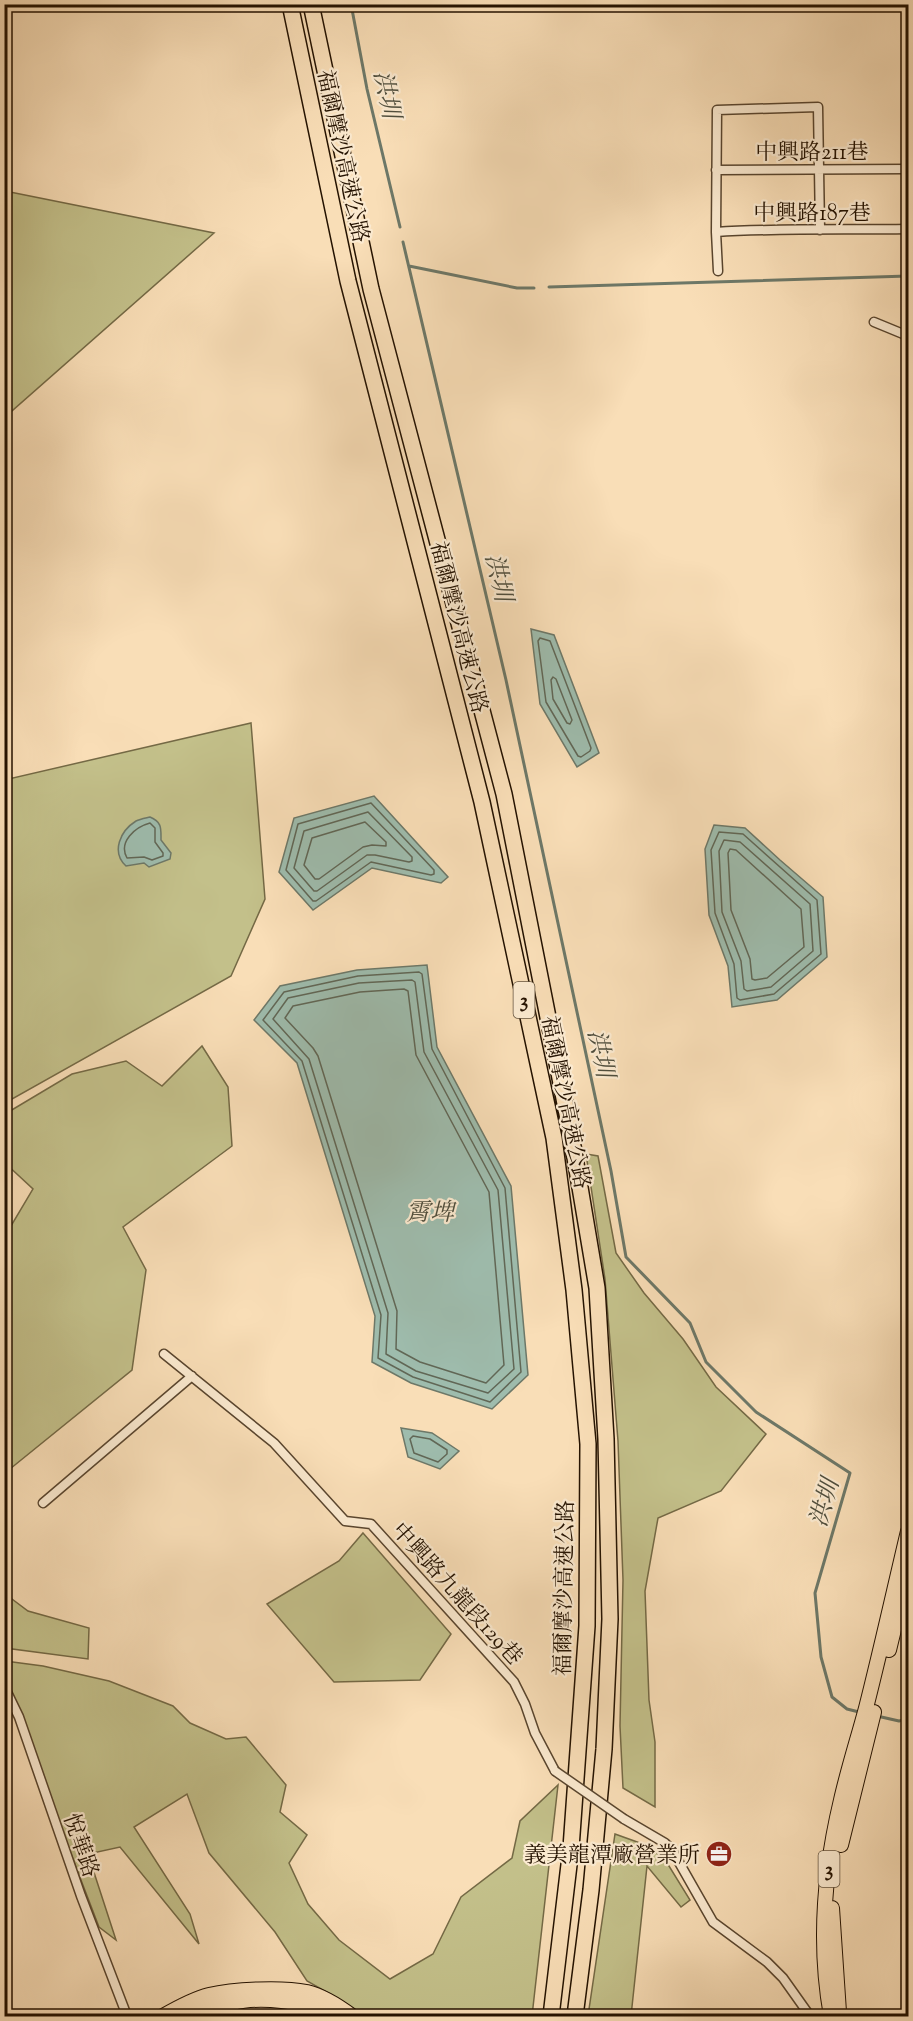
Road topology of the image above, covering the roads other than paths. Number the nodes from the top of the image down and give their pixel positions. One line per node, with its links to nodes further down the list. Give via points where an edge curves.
1 (290, 4): 25 (highway, 福爾摩沙高速公路 / 3, via 348,281 482,802 554,1138 574,1290 588,1444 587,1626 571,1848)
2 (311, 4): 26 (highway, 福爾摩沙高速公路 / 3, via 371,289 504,794 597,1287 606,1439 610,1619 601,1784)
3 (909, 169): 5 (street, 中興路211巷)
4 (716, 170): 5 (street, 中興路211巷); 5 (street, via 717,110 818,106); 8 (street)
5 (819, 170): 7 (street)
6 (909, 229): 7 (street, 中興路187巷)
7 (820, 230): 8 (street, 中興路187巷)
8 (716, 232): 9 (street)
9 (718, 271)
10 (874, 322): 11 (street)
11 (909, 336)
12 (164, 1354): 13 (street, 中興路九龍段129巷)
13 (192, 1376): 14 (street); 27 (street, 中興路九龍段129巷, bridge, via 274,1443 345,1521 370,1524 514,1682 555,1771 665,1843 713,1923 767,1962)
14 (42, 1503)
15 (909, 1531): 18 (main road, 3)
16 (909, 1572): 18 (main road, 3)
17 (4, 1686): 20 (street, 悅華路)
18 (872, 1700): 19 (main road, 3)
19 (866, 1725): 28 (main road, 3, via 841,1801 828,1870 823,1932); 29 (main road, 3, via 835,1868 832,1909)
20 (127, 2016)
21 (163, 2016): 24 (main road, via 209,1995 263,1989 308,1992)
22 (186, 2016): 23 (main road, via 227,2002 261,1998 328,2011)
23 (334, 2016)
24 (352, 2016)
25 (551, 2016)
26 (575, 2016)
27 (810, 2016)
28 (831, 2016)
29 (840, 2016)

